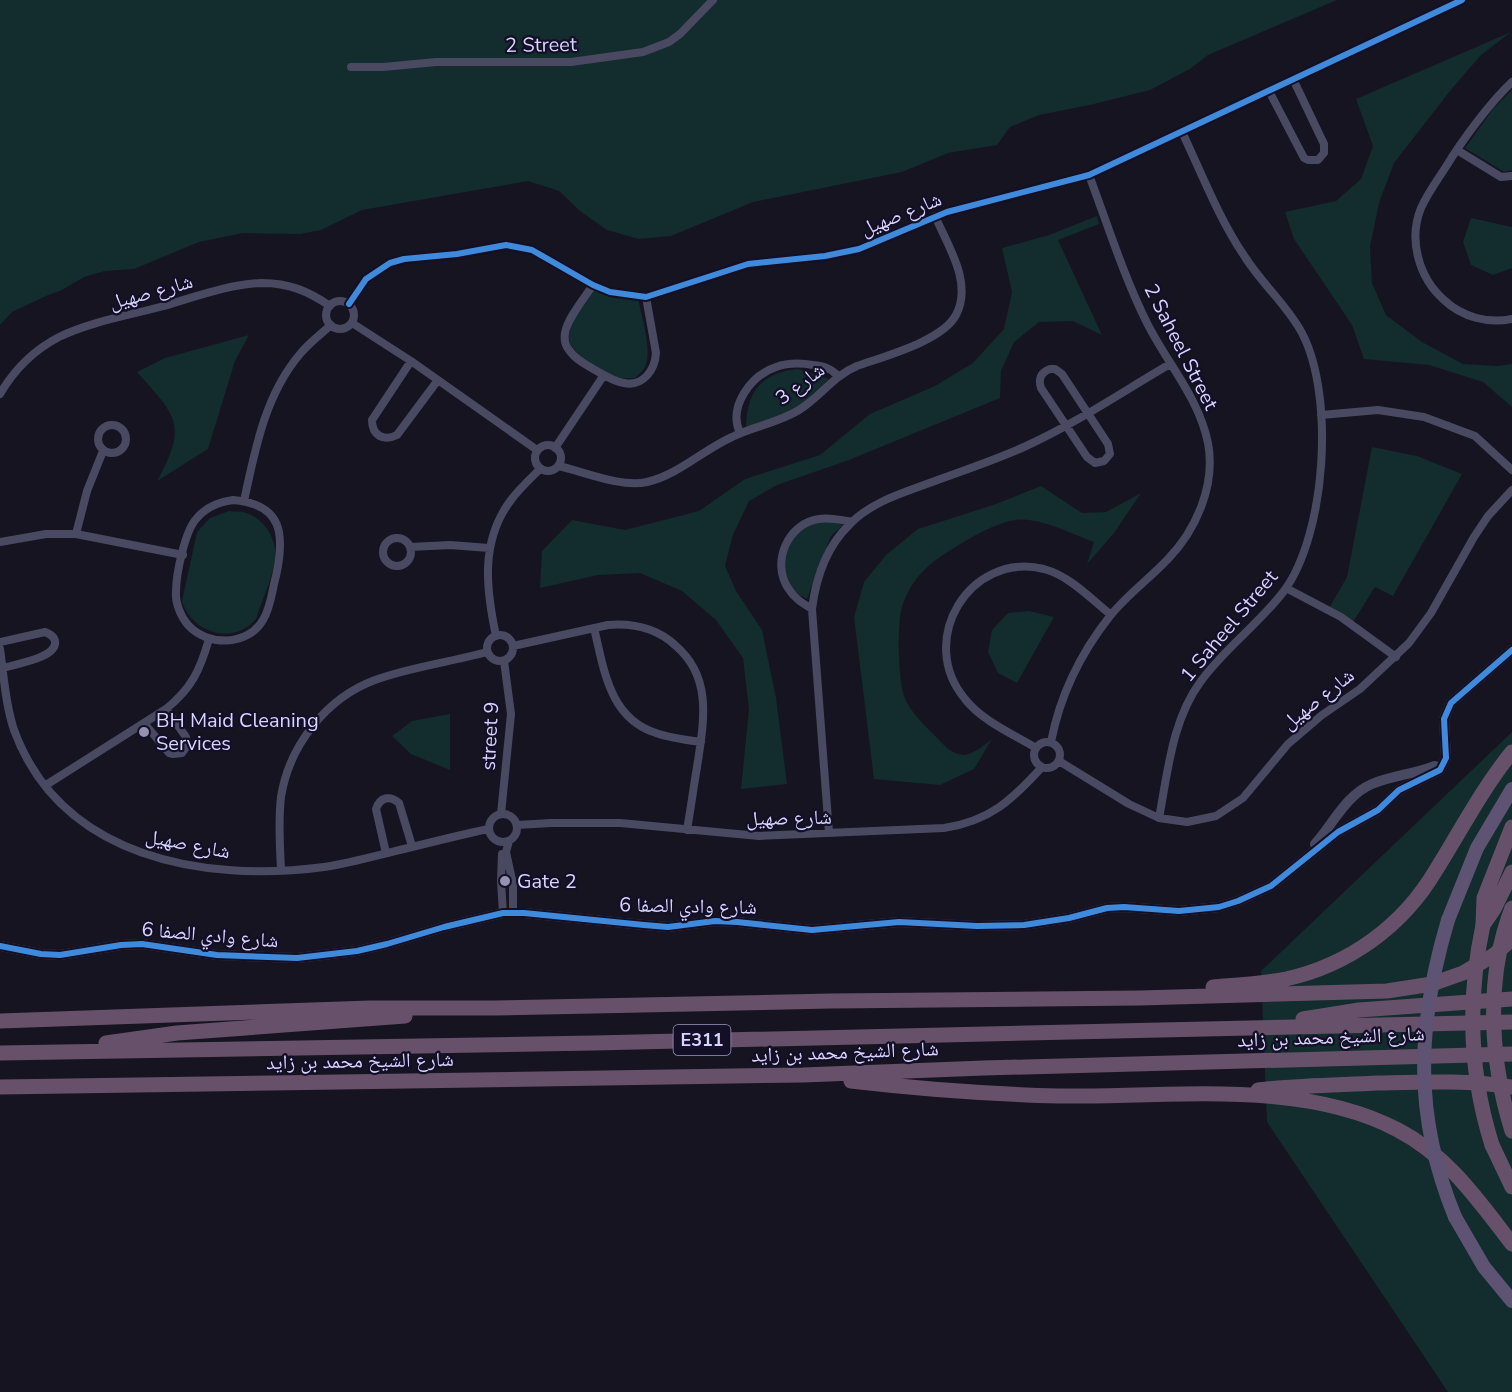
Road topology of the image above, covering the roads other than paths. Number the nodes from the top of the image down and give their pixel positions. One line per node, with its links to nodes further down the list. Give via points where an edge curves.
1 (713, 0): 3 (street, 2 Street, via 680,34 656,48 635,54 571,62 436,62)
2 (1462, 0): 4 (street, شارع صهيل)
3 (351, 67)
4 (1293, 79): 6 (street, شارع صهيل); 6 (street, via 1324,144 1324,153 1318,160 1308,160 1301,154)
5 (1512, 82): 8 (street, via 1489,105)
6 (1269, 91): 7 (street, شارع صهيل)
7 (1182, 132): 9 (street, شارع صهيل); 26 (street, 1 Saheel Street, via 1244,256 1302,333 1315,369)
8 (1457, 150): 10 (street, via 1501,177); 16 (street, via 1420,210 1416,238 1420,267 1437,294 1462,313 1493,321)
9 (1089, 175): 11 (street, شارع صهيل); 20 (street, 2 Saheel Street, via 1136,299)
10 (1512, 176)
11 (935, 216): 13 (street, شارع صهيل, via 859,249 748,264); 22 (street, 3 شارع, via 962,283 956,316 941,333)
12 (593, 285): 13 (street, شارع صهيل, via 610,292); 14 (street, شارع صهيل, via 532,250 506,245 390,263 366,279); 21 (street, via 566,327 565,342 573,355)
13 (646, 297): 21 (street, via 656,352 652,369 632,384)
14 (349, 304): 15 (street, via 337,302); 17 (street, via 354,315)
15 (330, 306): 18 (street, via 327,318); 24 (street, شارع صهيل, via 310,292 278,284 228,288 58,338 27,360)
16 (1512, 319)
17 (352, 323): 18 (street, via 340,328); 19 (street)
18 (332, 325): 36 (street, via 301,353 275,394 258,439)
19 (411, 361): 23 (street); 23 (street, via 372,420 379,436 397,435)
20 (1170, 364): 25 (street); 45 (street, 2 Saheel Street, via 1193,400 1205,431 1209,463 1204,498 1188,534)
21 (604, 375): 29 (street)
22 (838, 376): 28 (street, 3 شارع, via 800,410); 28 (street, via 828,368 809,364 777,366 764,373 738,405)
23 (438, 380): 30 (street)
24 (0, 394)
25 (1088, 412): 27 (street); 27 (street, via 1110,449 1104,461 1090,461); 27 (street, via 1059,371 1045,370 1040,383)
26 (1321, 415): 34 (street, via 1378,410 1424,417 1475,436); 43 (street, 1 Saheel Street, via 1317,508 1306,549)
27 (1066, 426): 37 (street, via 1003,456 892,497)
28 (740, 433): 32 (street, 3 شارع, via 648,482 623,483)
29 (555, 448): 30 (street, via 548,445); 32 (street, via 561,458)
30 (537, 450): 33 (street, via 534,458)
31 (103, 451): 38 (street)
32 (558, 466): 33 (street, via 548,471)
33 (540, 469): 41 (street, via 508,504)
34 (1512, 470)
35 (1512, 490): 54 (street, شارع صهيل, via 1488,516 1423,625)
36 (244, 501): 42 (street, via 222,502 203,512 190,529); 48 (street, via 270,515 280,533 281,553 269,605 262,622 246,636 226,641)
37 (852, 522): 44 (street, via 824,562); 44 (street, via 818,519 803,525 782,552 781,570 786,586 797,600)
38 (76, 534): 39 (street, via 46,534); 42 (street)
39 (0, 542)
40 (410, 548): 41 (street)
41 (489, 548): 47 (street, via 487,574)
42 (183, 555): 48 (street, via 176,592 178,607 188,625)
43 (1286, 588): 54 (street, via 1341,617); 72 (street, 1 Saheel Street, via 1192,694 1177,726)
44 (812, 609): 78 (street)
45 (1111, 615): 60 (street, 2 Saheel Street, via 1079,661 1064,693); 61 (street, via 1060,576 1026,567 993,574 971,589 955,608 945,641 948,667 958,691 979,713)
46 (594, 628): 50 (street); 59 (street, via 609,688 623,712 651,731); 59 (street, via 634,625 659,633 680,650 696,672 703,692)
47 (496, 636): 50 (street, via 509,639); 53 (street, via 487,644)
48 (209, 639): 57 (street, via 190,686)
49 (0, 642): 56 (street, via 45,632 55,642 50,653)
50 (513, 646): 55 (street)
51 (0, 649): 56 (street, شارع صهيل)
52 (1512, 650): 64 (street, via 1451,703 1444,719)
53 (487, 652): 55 (street, via 496,661); 86 (street, via 374,680 350,692 314,724 300,744 284,782)
54 (1396, 657): 72 (street, شارع صهيل, via 1288,744 1254,786 1230,808 1202,821)
55 (504, 661): 71 (street, street 9, via 511,714)
56 (3, 668): 67 (street, شارع صهيل, via 15,730)
57 (166, 709): 58 (street); 58 (street, via 188,741 182,753 169,753)
58 (144, 723): 67 (street)
59 (701, 742): 77 (street)
60 (1051, 742): 61 (street); 63 (street, via 1060,752)
61 (1036, 748): 65 (street, via 1034,757)
62 (1512, 752): 94 (highway, via 1482,791 1424,889 1397,920 1364,947 1326,966 1286,979 1179,990)
63 (1059, 761): 65 (street, via 1050,768); 72 (street, شارع صهيل)
64 (1446, 761): 66 (street, شارع وادي الصفا 6); 69 (street, شارع وادي الصفا 6, via 1436,772)
65 (1042, 767): 78 (street, شارع صهيل, via 1011,800 972,822 944,828)
66 (1392, 779): 69 (street); 70 (street, شارع وادي الصفا 6, via 1363,789)
67 (45, 785): 86 (street, شارع صهيل, via 81,822 126,848 203,867)
68 (1512, 789): 110 (main road, bridge, via 1478,848 1448,920 1434,970 1423,1072 1431,1146 1455,1217 1484,1267)
69 (1400, 790): 73 (street, شارع وادي الصفا 6)
70 (1347, 803): 73 (street); 85 (street, شارع وادي الصفا 6)
71 (501, 814): 74 (street, via 510,815); 76 (street, via 490,820)
72 (1159, 818)
73 (1361, 820): 85 (street, شارع وادي الصفا 6, via 1338,832)
74 (517, 825): 77 (street, شارع صهيل, via 620,823); 79 (street, via 516,835)
75 (1512, 827): 87 (highway)
76 (488, 829): 80 (street); 81 (street, شارع صهيل)
77 (687, 830): 78 (street, شارع صهيل, via 759,836)
78 (829, 833)
79 (509, 841): 80 (street); 84 (street)
80 (498, 842): 84 (street)
81 (412, 846): 83 (street, شارع صهيل); 83 (street, via 399,803 386,798 376,808)
82 (1512, 850): 87 (highway)
83 (386, 853): 86 (street, شارع صهيل, via 326,867)
84 (505, 862): 88 (street); 89 (street, via 513,884)
85 (1300, 863): 91 (street, شارع وادي الصفا 6, via 1271,886 1219,907 1179,911 1107,908 1058,920 1001,927 899,922 812,930 715,921 668,927)
86 (281, 870)
87 (1501, 880): 108 (highway, bridge, via 1494,909 1483,925 1474,974 1472,1040 1479,1097 1492,1145)
88 (502, 899): 89 (street); 91 (street)
89 (513, 899): 91 (street)
90 (1512, 908): 107 (highway, bridge, via 1498,963 1494,1013 1500,1088)
91 (508, 912): 93 (street, شارع وادي الصفا 6, via 387,944 297,958 217,955 142,945 60,955)
92 (1512, 939): 94 (highway, via 1463,973 1417,987)
93 (0, 946)
94 (1140, 999): 96 (highway)
95 (1512, 999): 99 (highway, via 1359,1010)
96 (495, 1008): 97 (highway, via 370,1008); 100 (highway, via 177,1033)
97 (0, 1021)
98 (1512, 1022): 99 (highway, شارع الشيخ محمد بن زايد / E311)
99 (1256, 1026): 100 (highway, شارع الشيخ محمد بن زايد / E311)
100 (40, 1052): 101 (highway, شارع الشيخ محمد بن زايد / E311)
101 (0, 1053)
102 (1512, 1054): 103 (highway, شارع الشيخ محمد بن زايد / E311)
103 (803, 1076): 104 (highway, شارع الشيخ محمد بن زايد / E311); 106 (highway, via 1021,1095)
104 (0, 1087)
105 (1512, 1088): 106 (highway, via 1439,1082 1288,1087)
106 (1213, 1094): 109 (highway, via 1311,1101 1379,1120 1420,1143 1456,1173)
107 (1512, 1131)
108 (1512, 1187)
109 (1511, 1243)
110 (1512, 1301)

